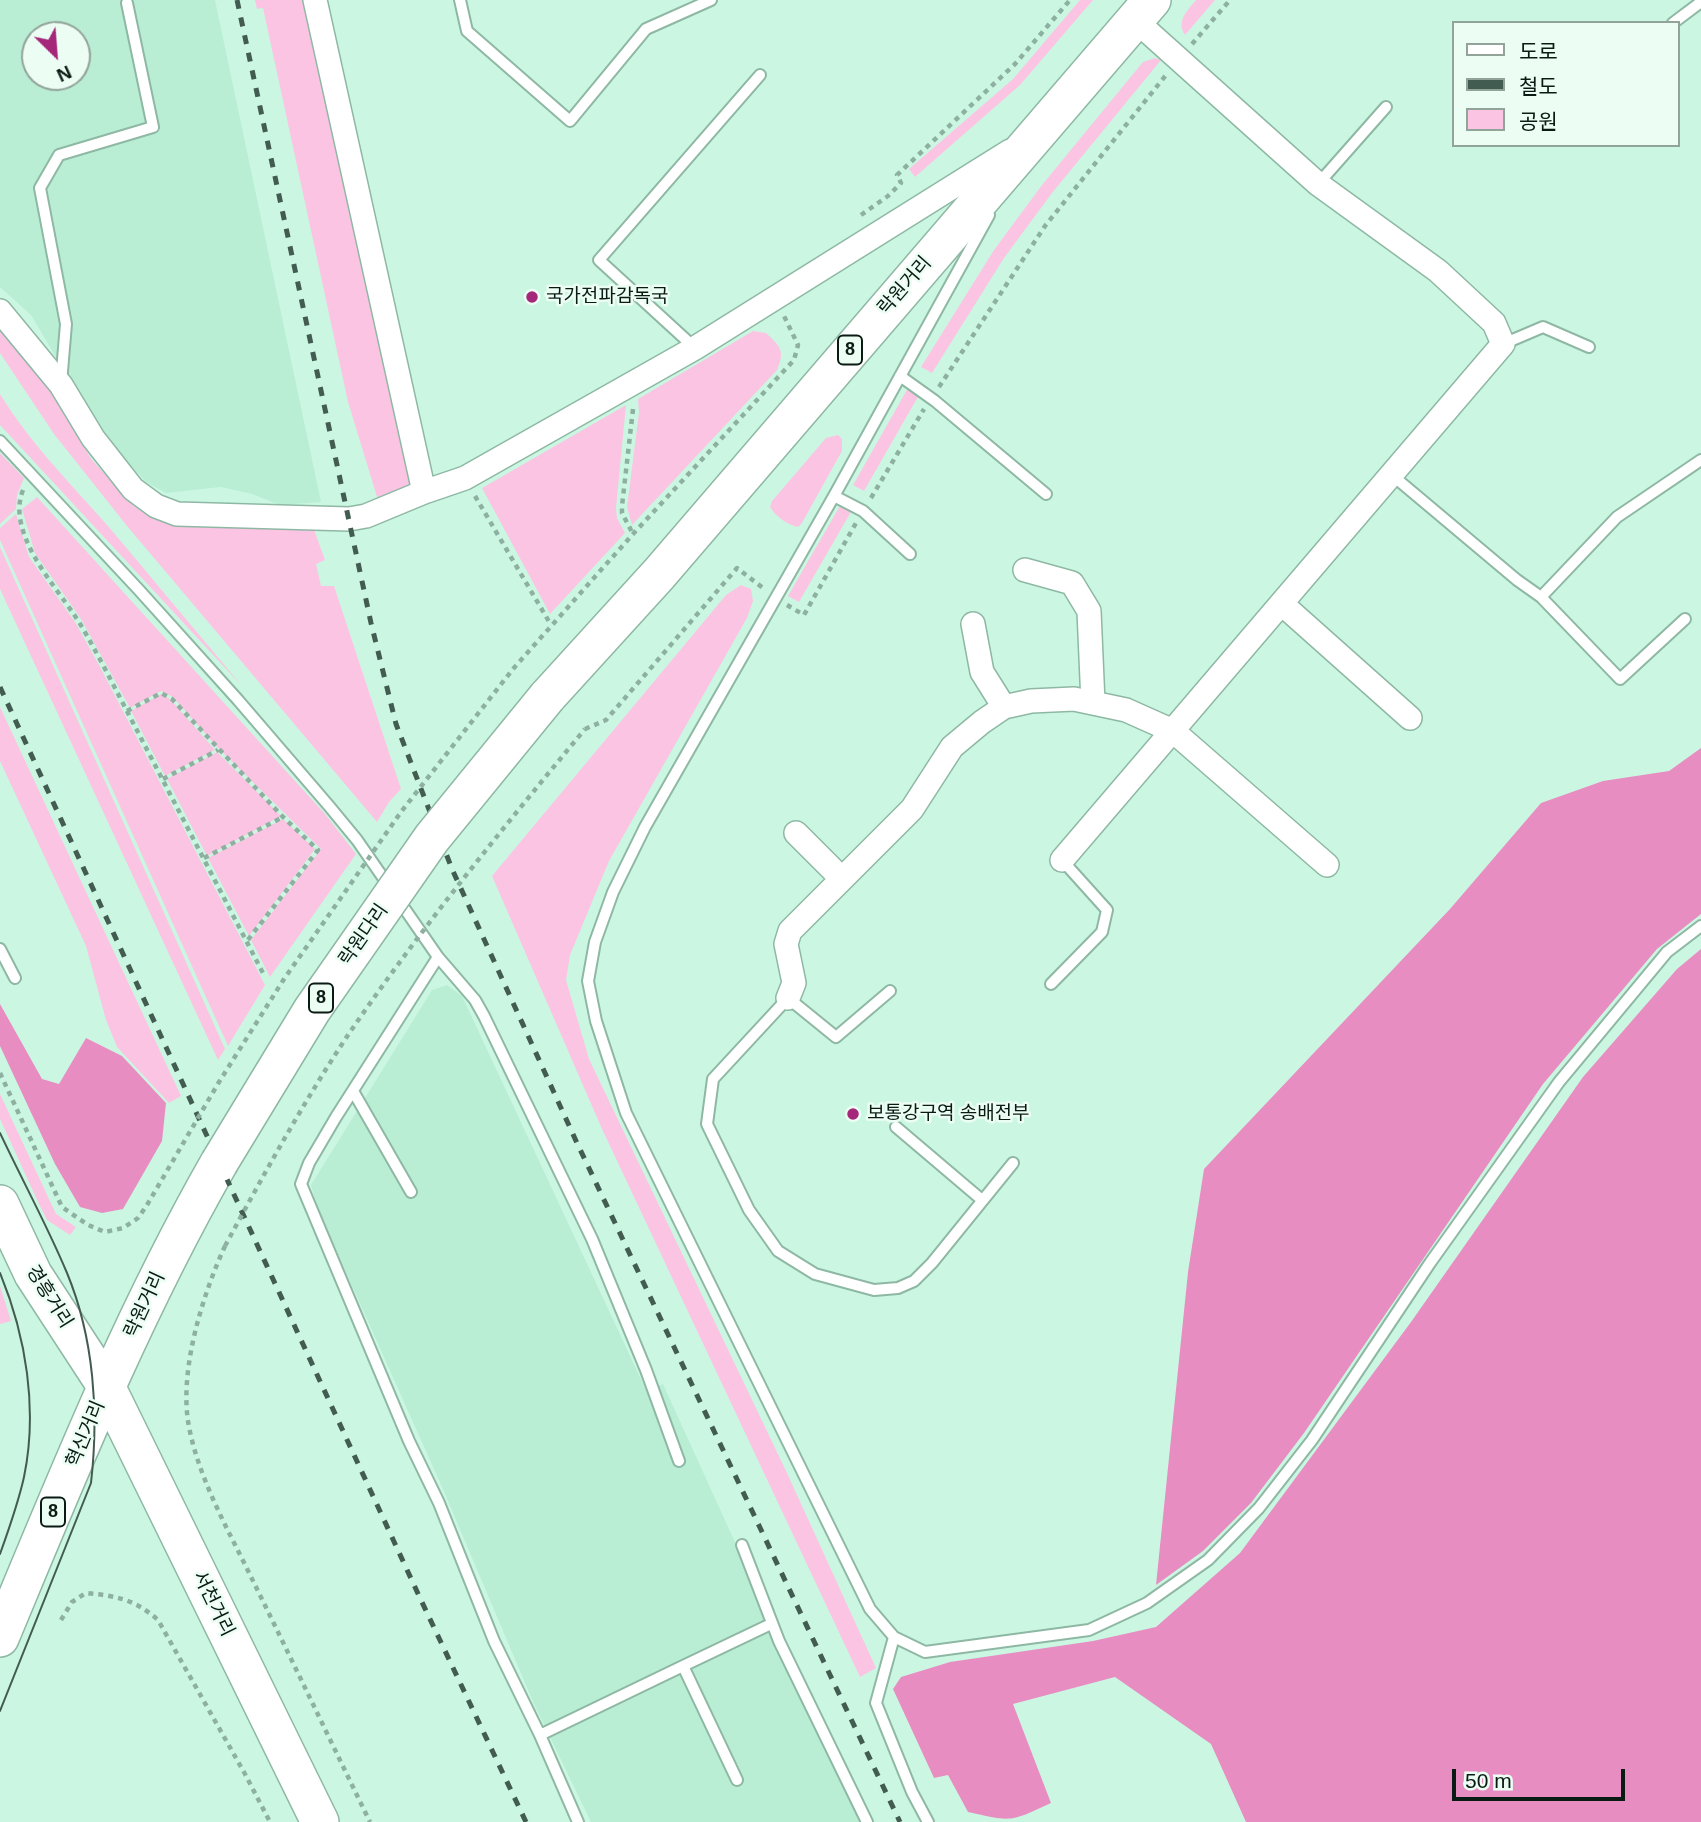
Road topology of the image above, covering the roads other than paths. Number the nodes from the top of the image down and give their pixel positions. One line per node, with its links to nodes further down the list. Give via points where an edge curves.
1 (315, 0): 23 (street)
2 (460, 0): 3 (lane, via 467,31 570,121 646,29)
3 (710, 0)
4 (1701, 2): 7 (lane)
5 (127, 3): 19 (lane, via 153,127 59,155 40,188 66,324)
6 (1143, 10): 10 (main road, 락원거리 / 8); 11 (street)
7 (1676, 21)
8 (760, 75): 17 (lane, via 599,260)
9 (1387, 107): 11 (lane)
10 (1031, 139): 12 (lane); 17 (street); 32 (main road, 락원거리 / 8, via 659,574)
11 (1318, 184): 15 (street, via 1438,271 1494,323)
12 (998, 198)
13 (991, 210): 18 (lane)
14 (2, 316): 19 (street)
15 (1503, 344): 16 (lane, via 1543,327); 22 (street)
16 (1589, 347)
17 (695, 348): 23 (street, via 465,478)
18 (900, 376): 24 (lane); 25 (lane)
19 (61, 386): 23 (street, via 93,438 133,489 177,514 334,520 366,516)
20 (0, 441): 43 (lane, via 238,700 357,840)
21 (1701, 460): 28 (lane, via 1617,517)
22 (1392, 475): 28 (lane); 29 (street)
23 (424, 492)
24 (1046, 494)
25 (834, 496): 26 (lane, via 863,511); 60 (lane, via 645,827 613,892 595,942 588,981 626,1113 870,1609)
26 (910, 554)
27 (1025, 570): 33 (street, via 1072,583 1090,611)
28 (1541, 597): 30 (lane, via 1620,679)
29 (1282, 604): 35 (street); 36 (street)
30 (1685, 619)
31 (973, 624): 34 (street, via 982,671)
32 (547, 697): 54 (main road, 락원다리 / 8, bridge, via 432,838 312,1010)
33 (1093, 703): 34 (street, via 1074,699); 36 (street, via 1126,710)
34 (1004, 707): 40 (street, via 952,747 912,809)
35 (1410, 718)
36 (1173, 731): 38 (street); 39 (street)
37 (796, 833): 40 (street)
38 (1062, 860): 45 (lane, via 1107,910 1102,932)
39 (1328, 864)
40 (842, 879): 47 (street, via 790,932 786,944 794,983)
41 (1701, 926): 60 (lane, via 1667,952 1559,1082 1312,1440 1259,1508 1208,1560 1147,1603 1089,1630 925,1652)
42 (0, 949): 44 (lane)
43 (438, 957): 48 (lane); 56 (lane, via 484,1016 592,1239)
44 (15, 978)
45 (1051, 984)
46 (890, 991): 47 (lane, via 836,1037)
47 (788, 998): 52 (lane, via 713,1079 707,1124 750,1210 778,1251 815,1274 874,1290 898,1288 914,1281 932,1263)
48 (353, 1091): 51 (lane); 63 (lane, via 301,1184 494,1641)
49 (897, 1127): 52 (lane)
50 (1013, 1163): 52 (lane)
51 (411, 1192)
52 (982, 1200)
53 (0, 1204): 55 (main road, 경흥거리, via 33,1274)
54 (184, 1224): 55 (main road, 락원거리 / 8)
55 (106, 1386): 58 (main road, 혁신거리 / 8); 65 (main road, 서천거리)
56 (679, 1461)
57 (742, 1545): 59 (lane)
58 (7, 1602): 61 (main road, 혁신거리 / 8)
59 (771, 1624): 62 (lane); 67 (lane)
60 (894, 1637): 68 (lane, via 876,1703)
61 (0, 1638)
62 (683, 1666): 63 (lane); 64 (lane)
63 (540, 1735): 66 (lane)
64 (737, 1780)
65 (320, 1822)
66 (578, 1822)
67 (867, 1822)
68 (928, 1822)

